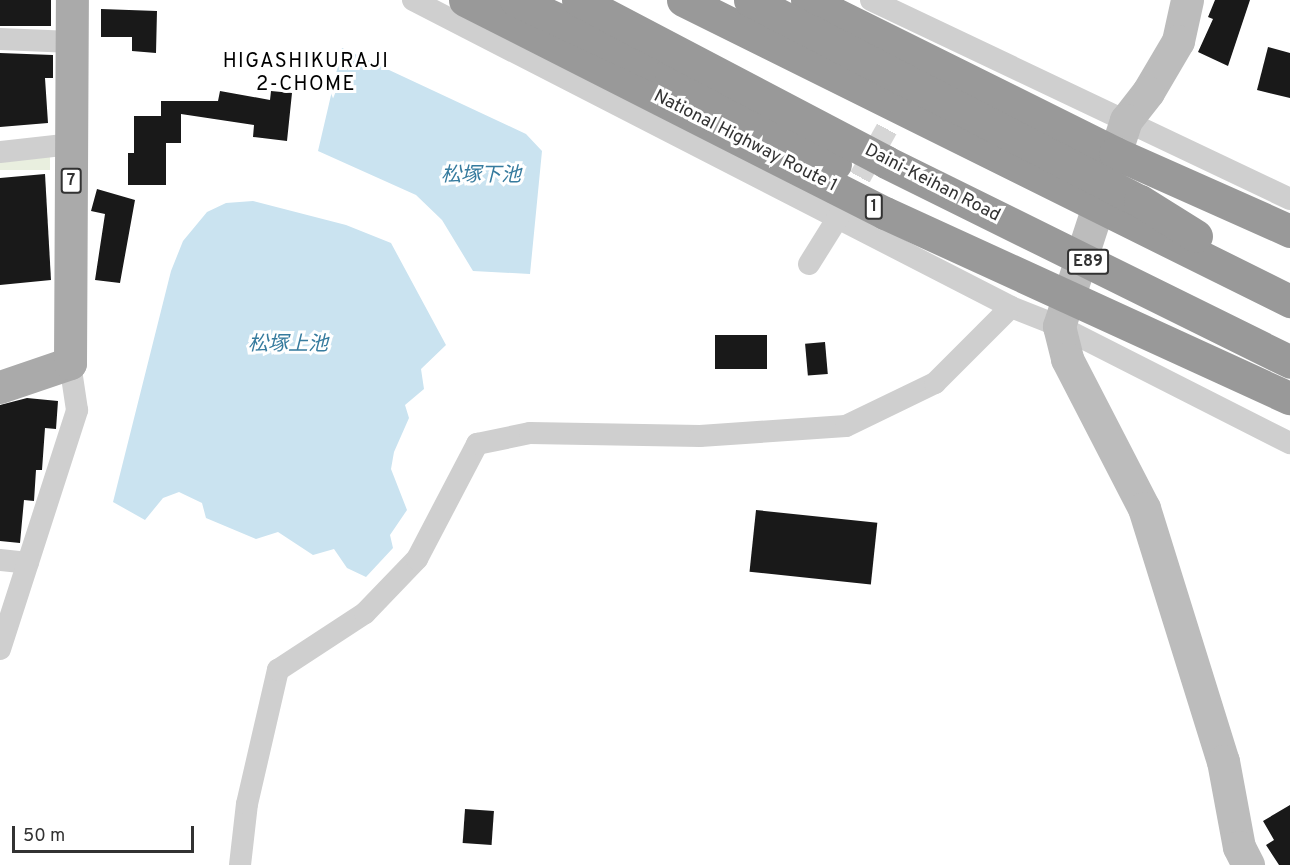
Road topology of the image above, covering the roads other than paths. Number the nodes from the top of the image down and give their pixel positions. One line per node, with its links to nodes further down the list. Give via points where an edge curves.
1 (72, 0): 12 (main road, 7)
2 (465, 0): 29 (highway, National Highway Route 1 / 1, bridge, via 885,213)
3 (516, 0): 21 (highway, bridge, via 671,72 880,189)
4 (578, 0): 21 (highway, Daini-Keihan Road / E89, bridge, via 886,162)
5 (683, 0): 23 (highway, bridge)
6 (750, 0): 22 (highway, bridge, via 1140,201)
7 (807, 0): 16 (highway)
8 (871, 0): 13 (street)
9 (1187, 0): 13 (street, via 1178,41)
10 (413, 1): 18 (street)
11 (0, 39): 12 (street)
12 (72, 42): 14 (main road, 7)
13 (1126, 120): 16 (street); 17 (street)
14 (71, 144): 15 (street); 27 (main road, 7)
15 (0, 152)
16 (1115, 153): 19 (highway); 25 (street)
17 (1290, 199)
18 (839, 216): 20 (street); 24 (street)
19 (1290, 231)
20 (809, 264)
21 (1096, 266): 26 (highway, Daini-Keihan Road / E89, bridge)
22 (1290, 296)
23 (1290, 301)
24 (1011, 307): 25 (street); 34 (street, via 935,383 846,426 700,436 530,433 477,444 417,559 365,613 278,670 247,804)
25 (1059, 326): 30 (street); 35 (street, via 1072,368 1144,508 1223,761 1239,847)
26 (1290, 362)
27 (70, 363): 28 (main road); 32 (street, via 76,410)
28 (0, 387)
29 (1290, 398)
30 (1290, 443)
31 (0, 560): 32 (street)
32 (28, 563): 33 (street)
33 (0, 650)
34 (240, 865)
35 (1248, 865)

